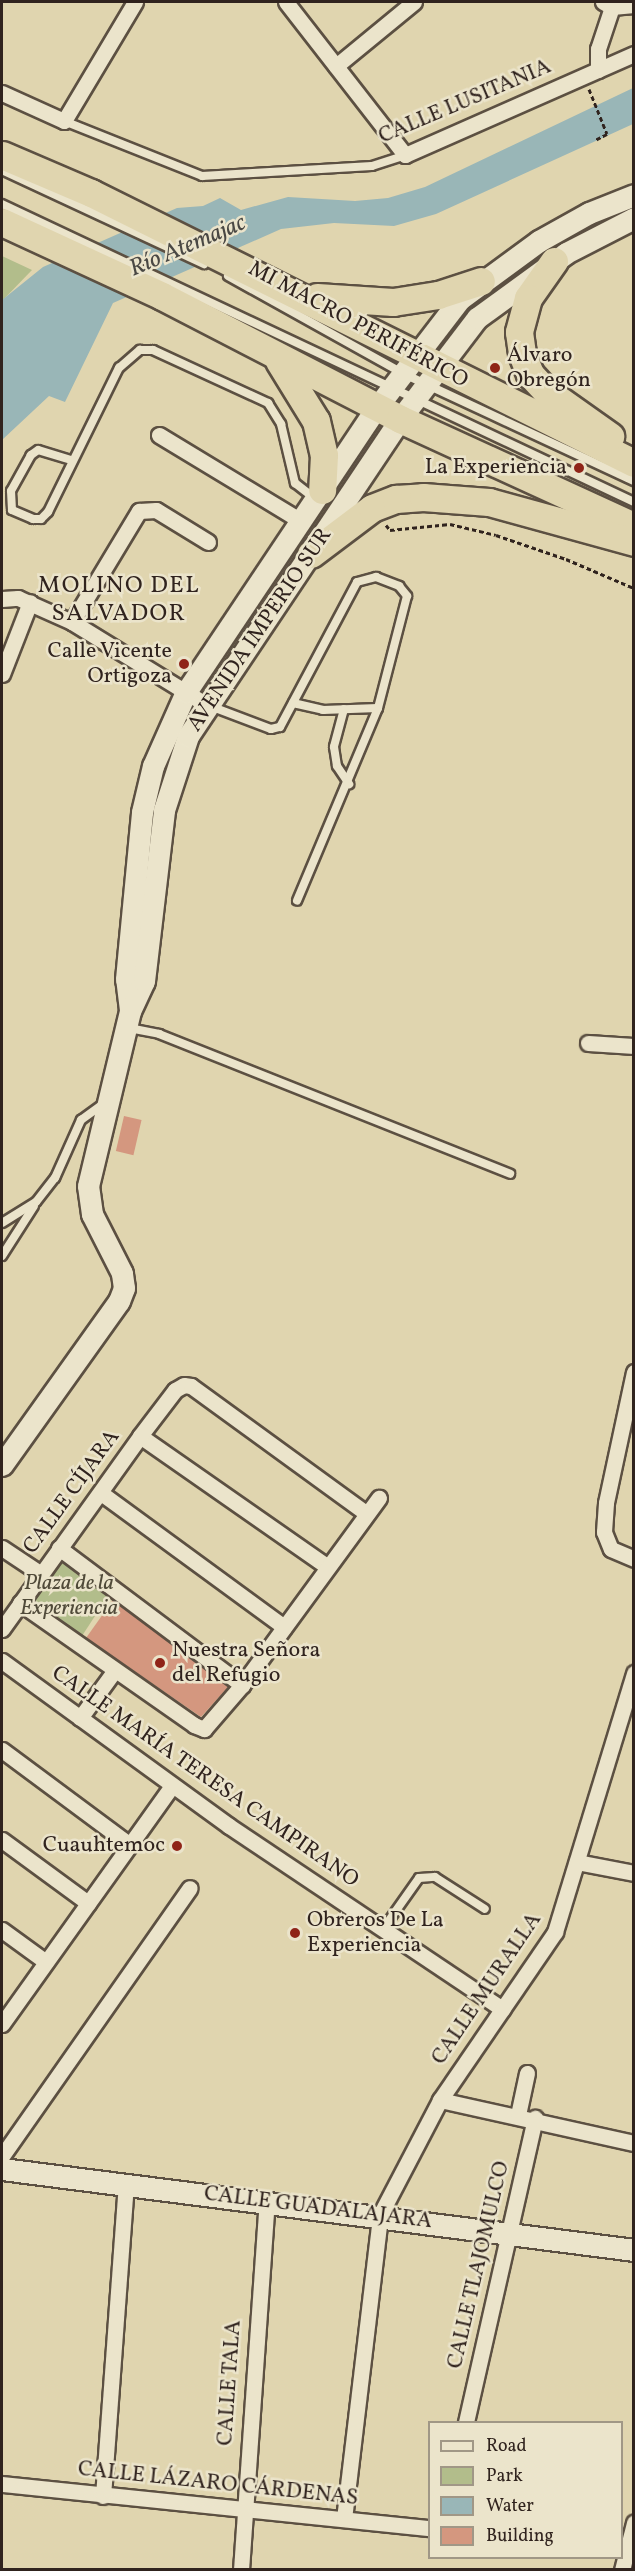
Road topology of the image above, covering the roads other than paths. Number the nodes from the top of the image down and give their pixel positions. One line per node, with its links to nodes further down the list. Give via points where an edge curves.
1 (135, 2): 10 (street)
2 (286, 2): 7 (street)
3 (414, 2): 7 (street)
4 (608, 4): 5 (street); 8 (street, via 598,49)
5 (633, 5)
6 (633, 54): 8 (street, CALLE LUSITANIA)
7 (336, 66): 12 (street)
8 (598, 70): 12 (street, CALLE LUSITANIA)
9 (2, 93): 10 (street, CALLE LUSITANIA)
10 (64, 121): 12 (lane, CALLE LUSITANIA, via 202,176 372,166)
11 (2, 155): 20 (highway, via 92,193)
12 (405, 155)
13 (2, 170): 20 (lane, MI MACRO PERIFÉRICO)
14 (633, 195): 21 (street, via 549,235)
15 (2, 204): 18 (lane, MI MACRO PERIFÉRICO)
16 (633, 218): 19 (street)
17 (2, 222): 18 (highway)
18 (65, 242): 23 (highway); 24 (lane, MI MACRO PERIFÉRICO)
19 (554, 261): 24 (street, via 477,318); 26 (highway, via 539,278 524,310 519,332 525,364 545,390)
20 (224, 269): 22 (highway); 24 (lane, MI MACRO PERIFÉRICO)
21 (481, 281): 22 (highway, via 438,295 393,302 345,301); 24 (street, via 460,299)
22 (287, 291): 24 (highway)
23 (275, 355): 24 (highway); 30 (highway, via 300,389 316,421 324,455)
24 (408, 386): 28 (highway); 29 (lane, MI MACRO PERIFÉRICO); 30 (street, AVENIDA IMPERIO SUR); 31 (lane, MI MACRO PERIFÉRICO); 33 (highway); 36 (street, AVENIDA IMPERIO SUR)
25 (159, 435): 32 (street)
26 (633, 452)
27 (71, 460): 27 (lane, via 48,512 41,519 12,510 10,491 31,455 38,450); 30 (lane, via 119,368 140,350 153,350 268,403 281,424 295,483)
28 (633, 463)
29 (633, 481)
30 (319, 495): 32 (street, AVENIDA IMPERIO SUR)
31 (633, 502)
32 (301, 521): 41 (street, AVENIDA IMPERIO SUR)
33 (633, 526)
34 (208, 542): 39 (street, via 156,510 139,511)
35 (633, 542): 36 (highway, via 472,500 410,497 372,508)
36 (310, 554): 43 (street, AVENIDA IMPERIO SUR)
37 (2, 599): 38 (street)
38 (30, 602): 39 (street); 40 (street)
39 (72, 622): 41 (street)
40 (2, 674)
41 (186, 692): 43 (street); 48 (street, AVENIDA IMPERIO SUR, via 153,766 142,812 126,979)
42 (292, 703): 43 (lane, via 281,725 273,729); 44 (lane, via 352,588 362,579 376,577 399,586 407,596); 45 (lane, via 323,710)
43 (207, 705): 48 (street, AVENIDA IMPERIO SUR, via 188,736 164,810 144,981)
44 (378, 708): 45 (lane); 46 (lane)
45 (344, 709): 46 (lane, via 334,747 338,766)
46 (349, 784): 47 (lane)
47 (297, 901)
48 (129, 1019): 51 (street); 52 (lane)
49 (588, 1043): 50 (street)
50 (633, 1046)
51 (106, 1103): 53 (lane, via 81,1119 54,1178); 58 (street, via 91,1166 89,1200 122,1273 124,1288 119,1301)
52 (510, 1174)
53 (36, 1202): 54 (lane); 55 (lane)
54 (2, 1223)
55 (2, 1256)
56 (633, 1372): 64 (street, via 606,1503 604,1532 611,1550)
57 (140, 1436): 59 (street, CALLE CÍJARA); 61 (street, CALLE CÍJARA, via 175,1390 191,1386); 65 (street)
58 (2, 1465)
59 (101, 1493): 63 (street, CALLE CÍJARA); 68 (street)
60 (379, 1498): 61 (street)
61 (366, 1513): 65 (street)
62 (2, 1548): 66 (street)
63 (59, 1548): 66 (street, CALLE CÍJARA); 73 (street)
64 (633, 1559)
65 (328, 1567): 68 (street)
66 (41, 1574): 67 (street, CALLE CÍJARA)
67 (20, 1603): 69 (street, CALLE CÍJARA); 71 (street)
68 (284, 1627): 73 (street)
69 (2, 1629)
70 (2, 1661): 75 (street, CALLE MARÍA TERESA CAMPIRANO)
71 (115, 1670): 73 (street, via 204,1728); 75 (street)
72 (633, 1673): 74 (street, CALLE MURALLA)
73 (242, 1685)
74 (631, 1690): 80 (street, CALLE MURALLA)
75 (81, 1718): 77 (street, CALLE MARÍA TERESA CAMPIRANO)
76 (2, 1750): 79 (street)
77 (172, 1786): 79 (street); 85 (street, CALLE MARÍA TERESA CAMPIRANO)
78 (2, 1840): 83 (street)
79 (130, 1845): 83 (street)
80 (577, 1862): 81 (street); 88 (street, CALLE MURALLA, via 555,1932)
81 (633, 1873)
82 (190, 1888): 95 (street)
83 (88, 1903): 87 (street)
84 (485, 1909): 85 (lane, via 435,1877 419,1878)
85 (383, 1929): 88 (street, CALLE MARÍA TERESA CAMPIRANO)
86 (2, 1930): 87 (street)
87 (46, 1962): 89 (street)
88 (502, 2008): 91 (street, CALLE MURALLA)
89 (2, 2023)
90 (527, 2073): 92 (street)
91 (440, 2100): 92 (street); 99 (street, CALLE MURALLA)
92 (518, 2115): 93 (street)
93 (535, 2118): 94 (street); 100 (street, CALLE TLAJOMULCO)
94 (633, 2143)
95 (2, 2156)
96 (2, 2169): 97 (street, CALLE GUADALAJARA)
97 (126, 2186): 98 (street, CALLE GUADALAJARA); 104 (street)
98 (267, 2200): 99 (street, CALLE GUADALAJARA); 105 (street, CALLE TALA)
99 (380, 2215): 100 (street, CALLE GUADALAJARA); 106 (street)
100 (510, 2232): 101 (street, CALLE GUADALAJARA); 102 (street, CALLE TLAJOMULCO)
101 (633, 2250)
102 (466, 2421)
103 (2, 2484): 104 (street, CALLE LÁZARO CÁRDENAS)
104 (103, 2496): 105 (street, CALLE LÁZARO CÁRDENAS)
105 (244, 2507): 106 (street, CALLE LÁZARO CÁRDENAS); 110 (street, CALLE TALA)
106 (344, 2519): 108 (street, CALLE LÁZARO CÁRDENAS)
107 (633, 2523): 109 (street)
108 (428, 2528)
109 (624, 2561)
110 (241, 2570)

